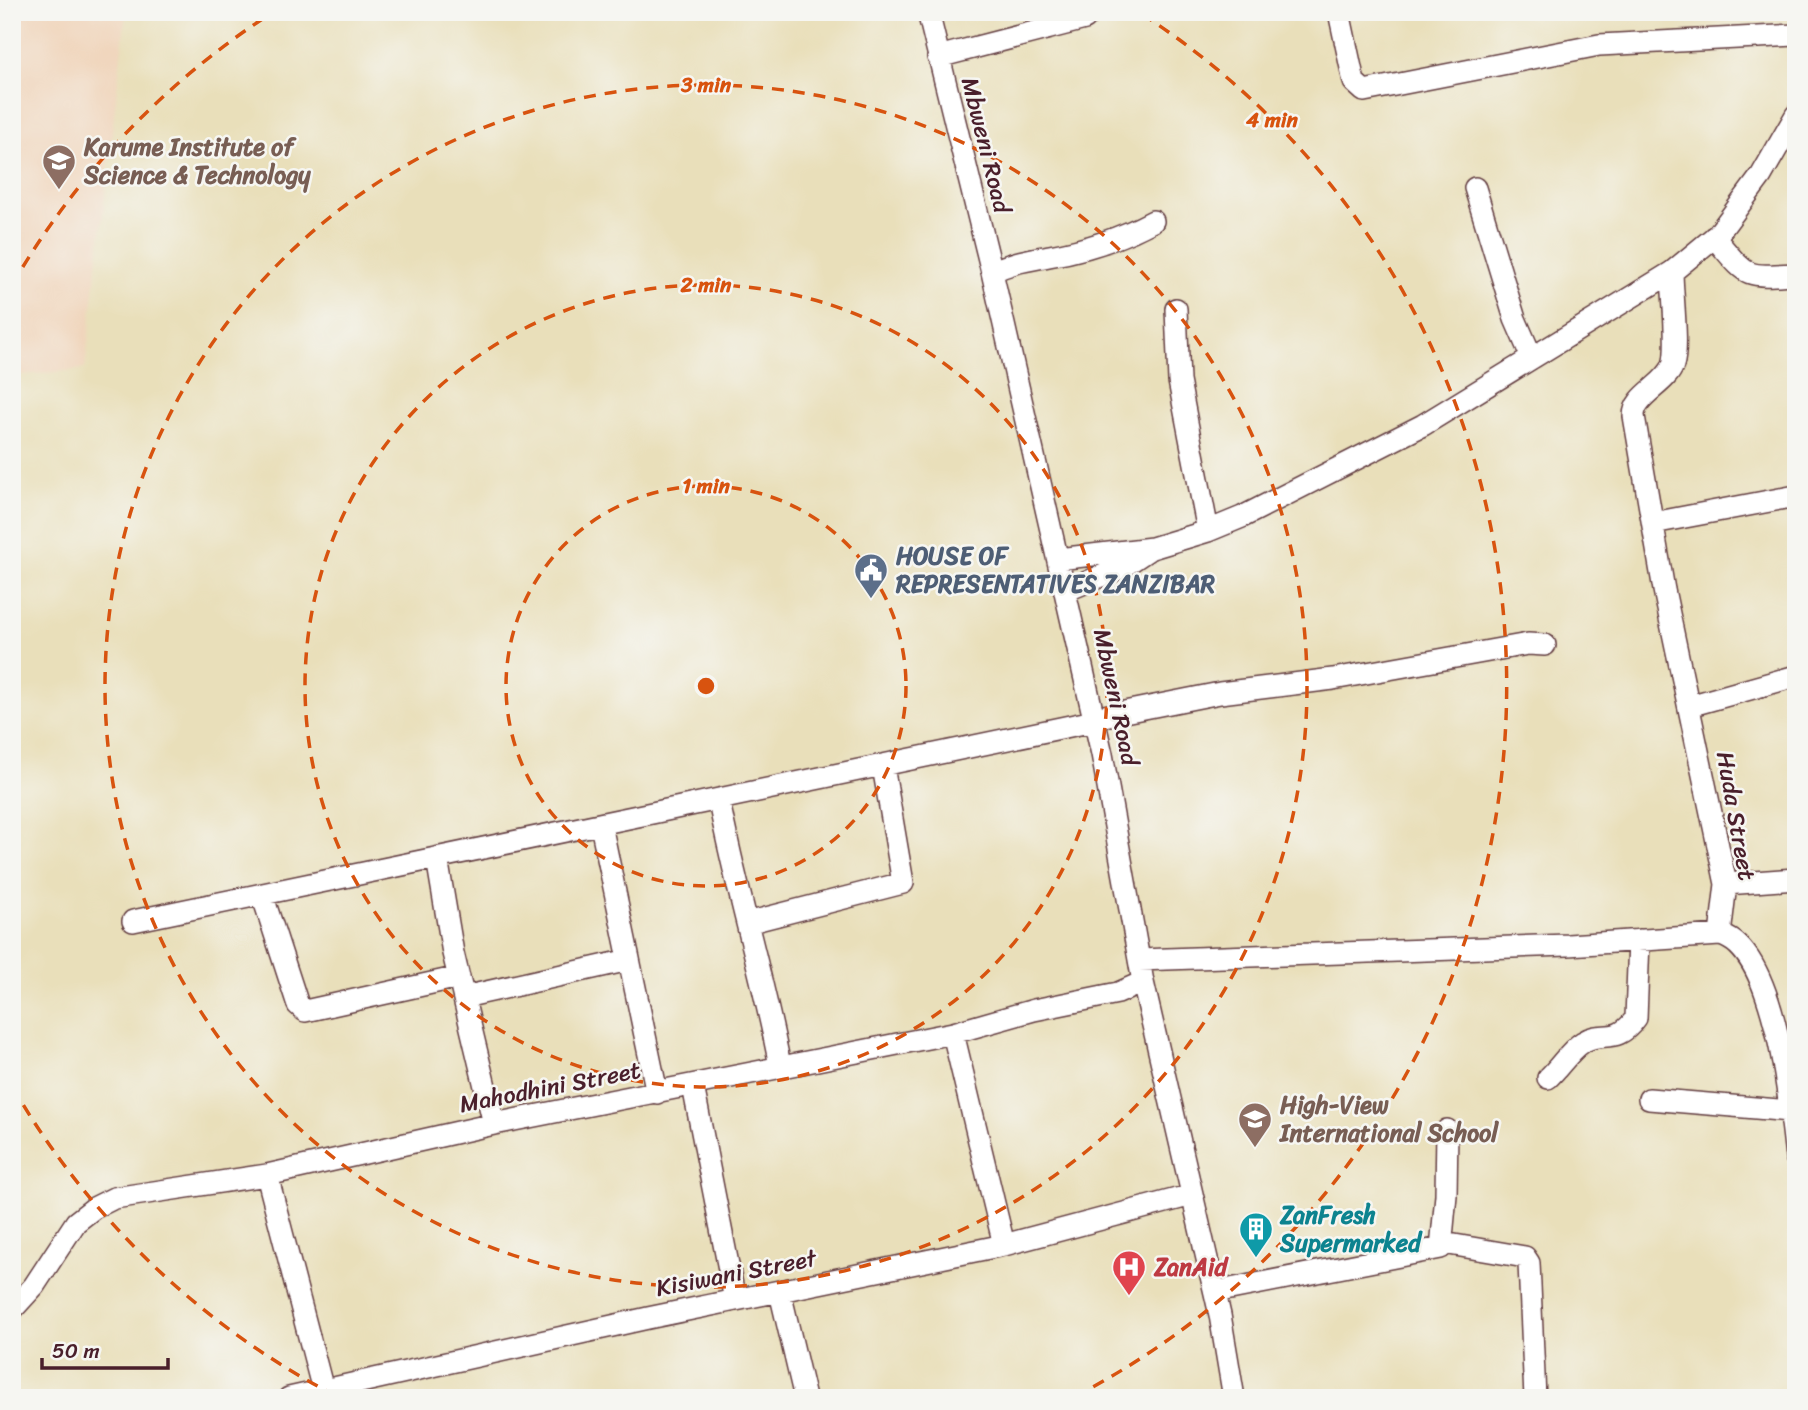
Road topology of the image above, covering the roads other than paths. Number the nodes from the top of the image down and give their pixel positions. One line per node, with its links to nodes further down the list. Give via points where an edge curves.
1 (928, 12): 5 (street, Mbweni Road)
2 (1339, 12): 4 (street, via 1354,82 1364,91 1600,45)
3 (1085, 19): 5 (street)
4 (1796, 35)
5 (938, 57): 10 (street, Mbweni Road)
6 (1796, 115): 9 (street, via 1761,176)
7 (1475, 188): 14 (street, via 1515,319)
8 (1153, 221): 10 (street, via 1131,233 1050,256 1013,261)
9 (1714, 237): 11 (street); 12 (street, via 1738,266 1754,276)
10 (992, 272): 19 (street, Mbweni Road)
11 (1672, 272): 14 (street); 16 (street, Huda Street, via 1673,367 1634,409)
12 (1796, 274)
13 (1176, 309): 17 (street, via 1179,381)
14 (1532, 358): 17 (street, via 1423,425)
15 (1796, 496): 16 (street)
16 (1653, 523): 23 (street, Huda Street)
17 (1208, 531): 18 (street)
18 (1152, 548): 19 (street); 20 (street, via 1121,568)
19 (1058, 559): 20 (street, Mbweni Road)
20 (1065, 591): 24 (street, Mbweni Road)
21 (1545, 645): 24 (street, via 1220,693 1120,710)
22 (1796, 676): 23 (street)
23 (1689, 706): 30 (street, Huda Street)
24 (1094, 720): 25 (street); 37 (street, Mbweni Road)
25 (883, 766): 26 (street); 33 (street, via 903,883)
26 (719, 802): 27 (street); 33 (street)
27 (601, 825): 28 (street); 36 (street)
28 (438, 858): 31 (street); 39 (street)
29 (1796, 879): 30 (street)
30 (1726, 884): 34 (street, Huda Street)
31 (262, 894): 32 (street); 39 (street, via 298,1005 305,1011)
32 (133, 921)
33 (747, 923): 41 (street)
34 (1720, 935): 35 (street); 46 (street, via 1731,937 1746,951 1757,973 1783,1051)
35 (1639, 940): 37 (street); 42 (street, via 1636,1018 1613,1038 1581,1043)
36 (629, 960): 39 (street); 44 (street)
37 (1139, 960): 38 (street, Mbweni Road)
38 (1143, 982): 40 (street, Mahodhini Street, via 1118,993); 51 (street, Mbweni Road)
39 (461, 987): 47 (street)
40 (953, 1033): 41 (street, Mahodhini Street); 53 (street)
41 (780, 1066): 43 (street, Mahodhini Street)
42 (1548, 1078)
43 (694, 1086): 44 (street, Mahodhini Street); 56 (street)
44 (657, 1093): 47 (street, Mahodhini Street)
45 (1649, 1099): 46 (street)
46 (1790, 1111): 49 (street)
47 (494, 1124): 50 (street, Mahodhini Street)
48 (1447, 1130): 52 (street)
49 (1796, 1157)
50 (267, 1175): 57 (street, Mahodhini Street, via 114,1198 93,1208 76,1222 34,1286); 58 (street)
51 (1192, 1195): 53 (street, Kisiwani Street); 55 (street, Mbweni Road)
52 (1443, 1243): 55 (street, via 1436,1250); 62 (street, via 1525,1257 1529,1263)
53 (1004, 1245): 54 (street, Kisiwani Street)
54 (780, 1292): 56 (street, Kisiwani Street); 60 (street)
55 (1215, 1292): 61 (street, Mbweni Road)
56 (735, 1300): 58 (street, Kisiwani Street)
57 (12, 1310)
58 (324, 1394): 59 (street, Kisiwani Street)
59 (289, 1398)
60 (805, 1398)
61 (1234, 1398)
62 (1535, 1398)

